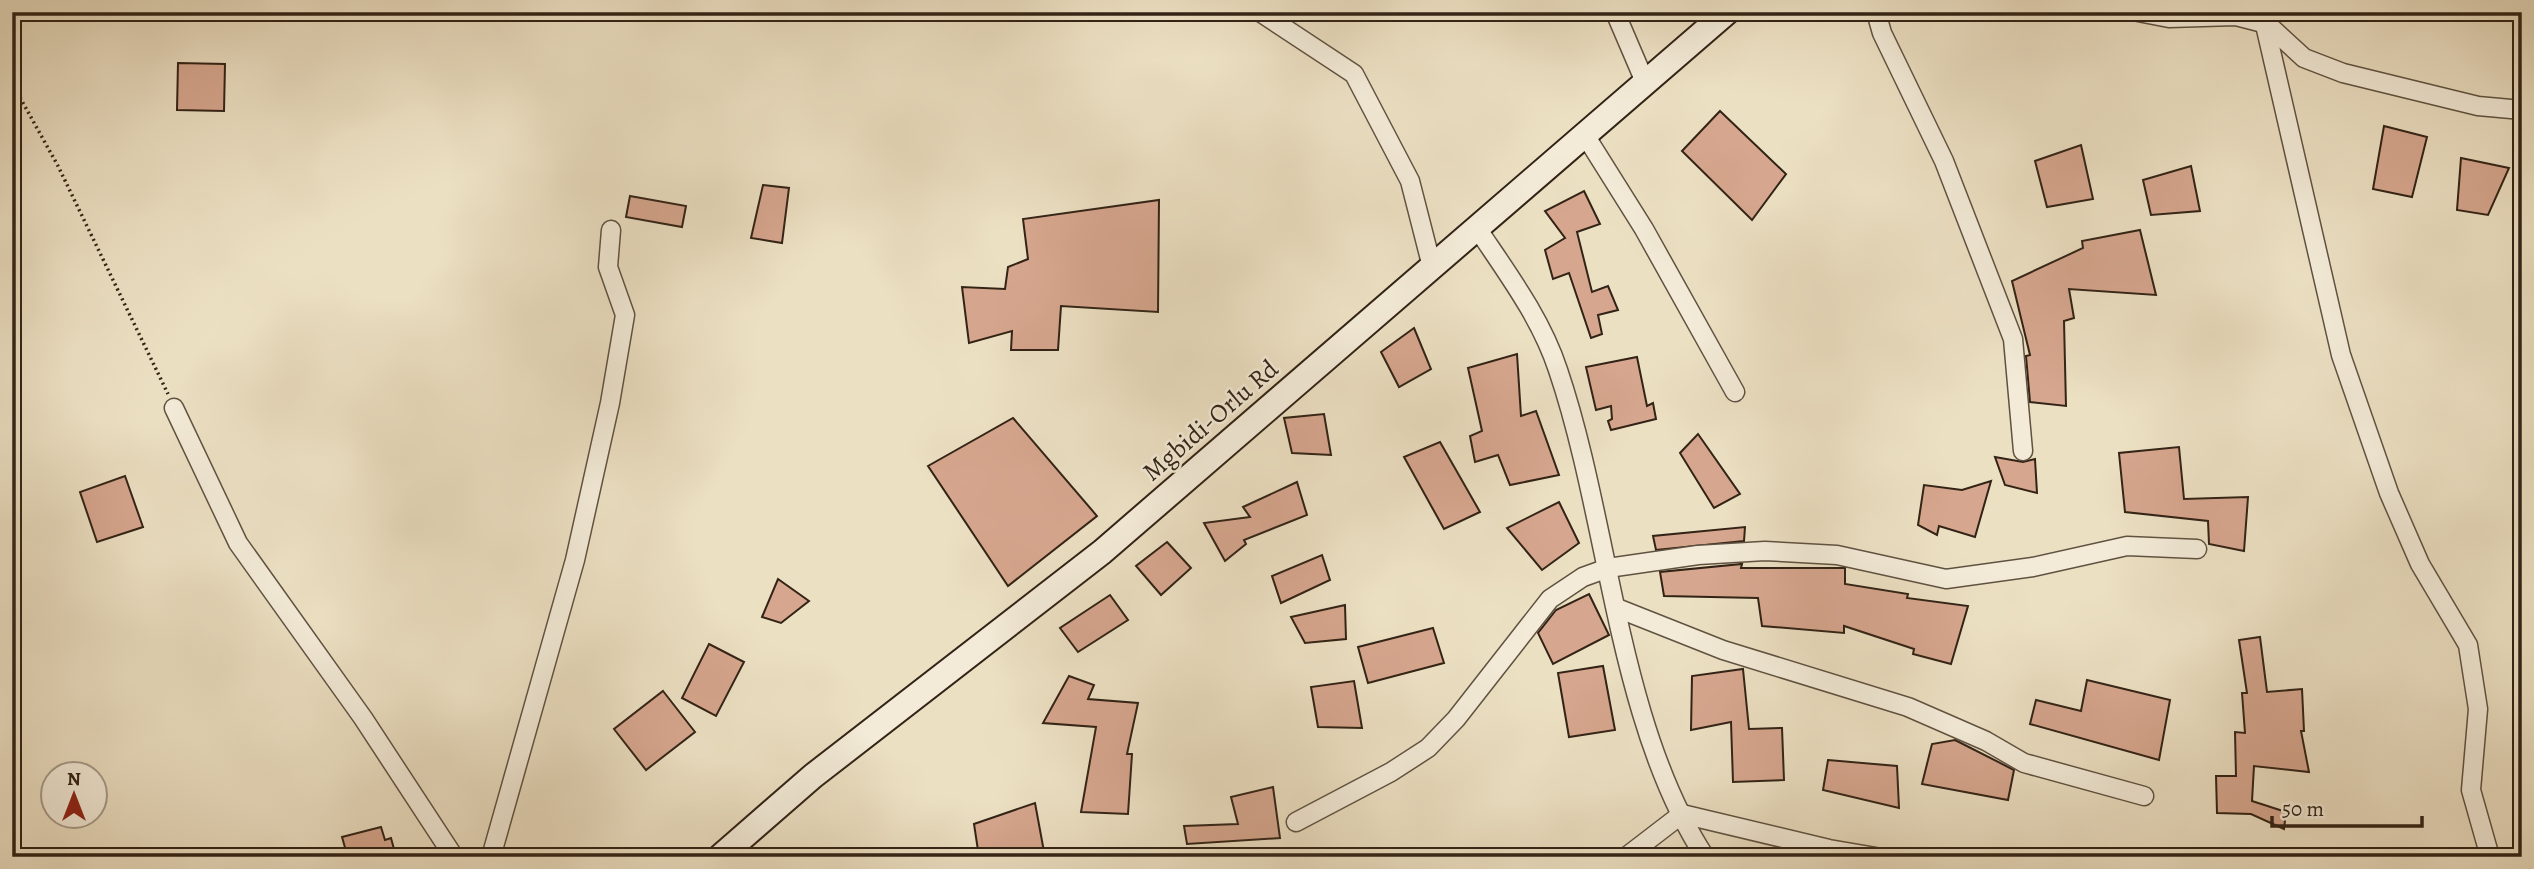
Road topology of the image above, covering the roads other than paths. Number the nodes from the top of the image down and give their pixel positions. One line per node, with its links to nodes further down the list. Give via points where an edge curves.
1 (1260, 12): 14 (street, via 1354,74 1410,181)
2 (1615, 12): 9 (street)
3 (1727, 12): 8 (main road, Mgbidi-Orlu Rd)
4 (1742, 12): 8 (street)
5 (1876, 12): 17 (street, via 1944,161 2013,339)
6 (2137, 12): 7 (street, via 2169,18)
7 (2264, 18): 10 (street, via 2304,58 2343,73 2477,106); 31 (street, via 2341,355 2389,493 2420,564 2468,645 2477,709 2471,790)
8 (1697, 38): 9 (main road, Mgbidi-Orlu Rd)
9 (1645, 82): 11 (main road, Mgbidi-Orlu Rd)
10 (2522, 110)
11 (1584, 135): 12 (main road, Mgbidi-Orlu Rd); 15 (street, via 1644,229)
12 (1477, 228): 14 (main road, Mgbidi-Orlu Rd); 19 (street, via 1542,330 1558,370)
13 (611, 230): 26 (street, via 608,267 625,315 610,403 575,560)
14 (1432, 267): 27 (main road, Mgbidi-Orlu Rd, via 1102,552 813,776)
15 (1735, 392)
16 (174, 408): 25 (street, via 238,544 363,718)
17 (2023, 452)
18 (2197, 550): 19 (street, via 2127,546 2033,567 1947,579 1837,555 1765,551)
19 (1608, 568): 20 (street); 23 (street, via 1583,577 1550,599 1428,748)
20 (1617, 608): 21 (street, via 1723,650 1908,707 2024,763); 22 (street, via 1640,704)
21 (2144, 796)
22 (1682, 814): 24 (street); 28 (street); 29 (street)
23 (1296, 822)
24 (1831, 853): 30 (street)
25 (454, 857)
26 (491, 857)
27 (720, 857)
28 (1626, 857)
29 (1705, 857)
30 (1876, 857)
31 (2490, 857)

